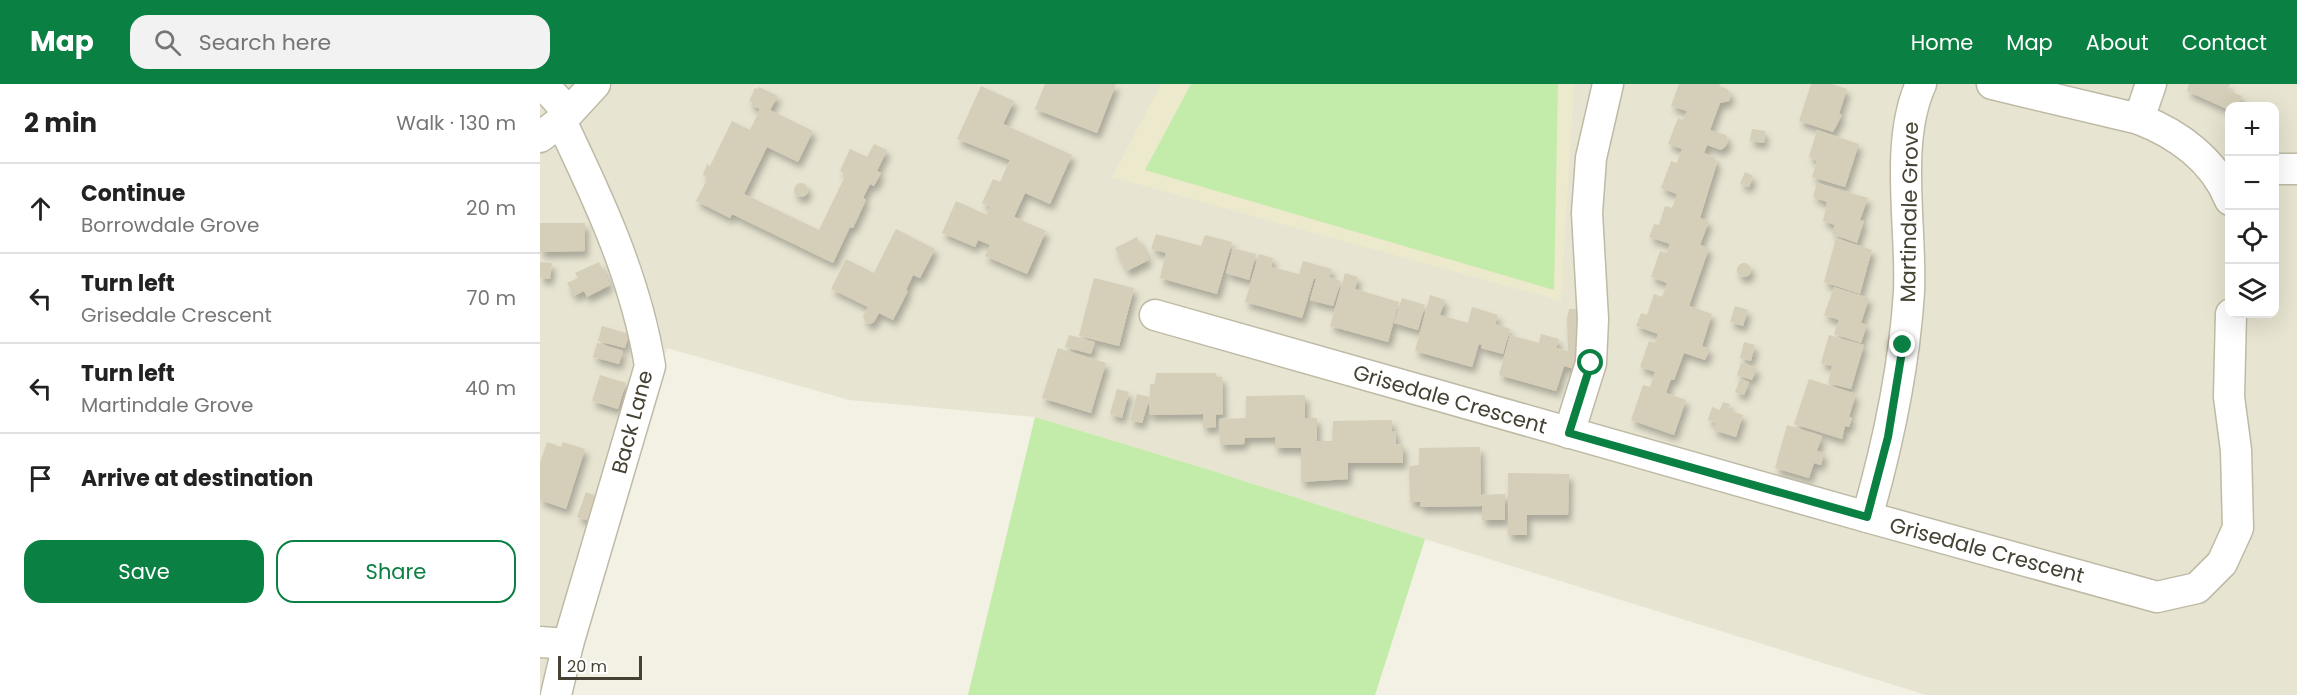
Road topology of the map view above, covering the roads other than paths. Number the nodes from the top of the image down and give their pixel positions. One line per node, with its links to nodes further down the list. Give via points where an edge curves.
1 (543, 84): 8 (street, Back Lane)
2 (596, 84): 8 (street)
3 (1608, 84): 14 (street, via 1591,158 1587,213 1593,319 1591,363)
4 (1921, 84): 15 (street, Martindale Grove, via 1910,116 1907,145 1909,255 1905,332 1886,448)
5 (1992, 84): 7 (street)
6 (2151, 84): 7 (street)
7 (2139, 119): 11 (street, via 2195,152)
8 (556, 124): 16 (street, Back Lane, via 595,192 622,258 645,333 650,366)
9 (2279, 169): 10 (street)
10 (2297, 169)
11 (2225, 186)
12 (1155, 315): 14 (street, Grisedale Crescent)
13 (2231, 318): 15 (street, Grisedale Crescent, via 2229,396 2236,450 2238,528 2222,563 2197,588 2157,597)
14 (1569, 433): 15 (street, Grisedale Crescent)
15 (1867, 517)
16 (554, 643): 17 (street, Back Lane)
17 (556, 695)

